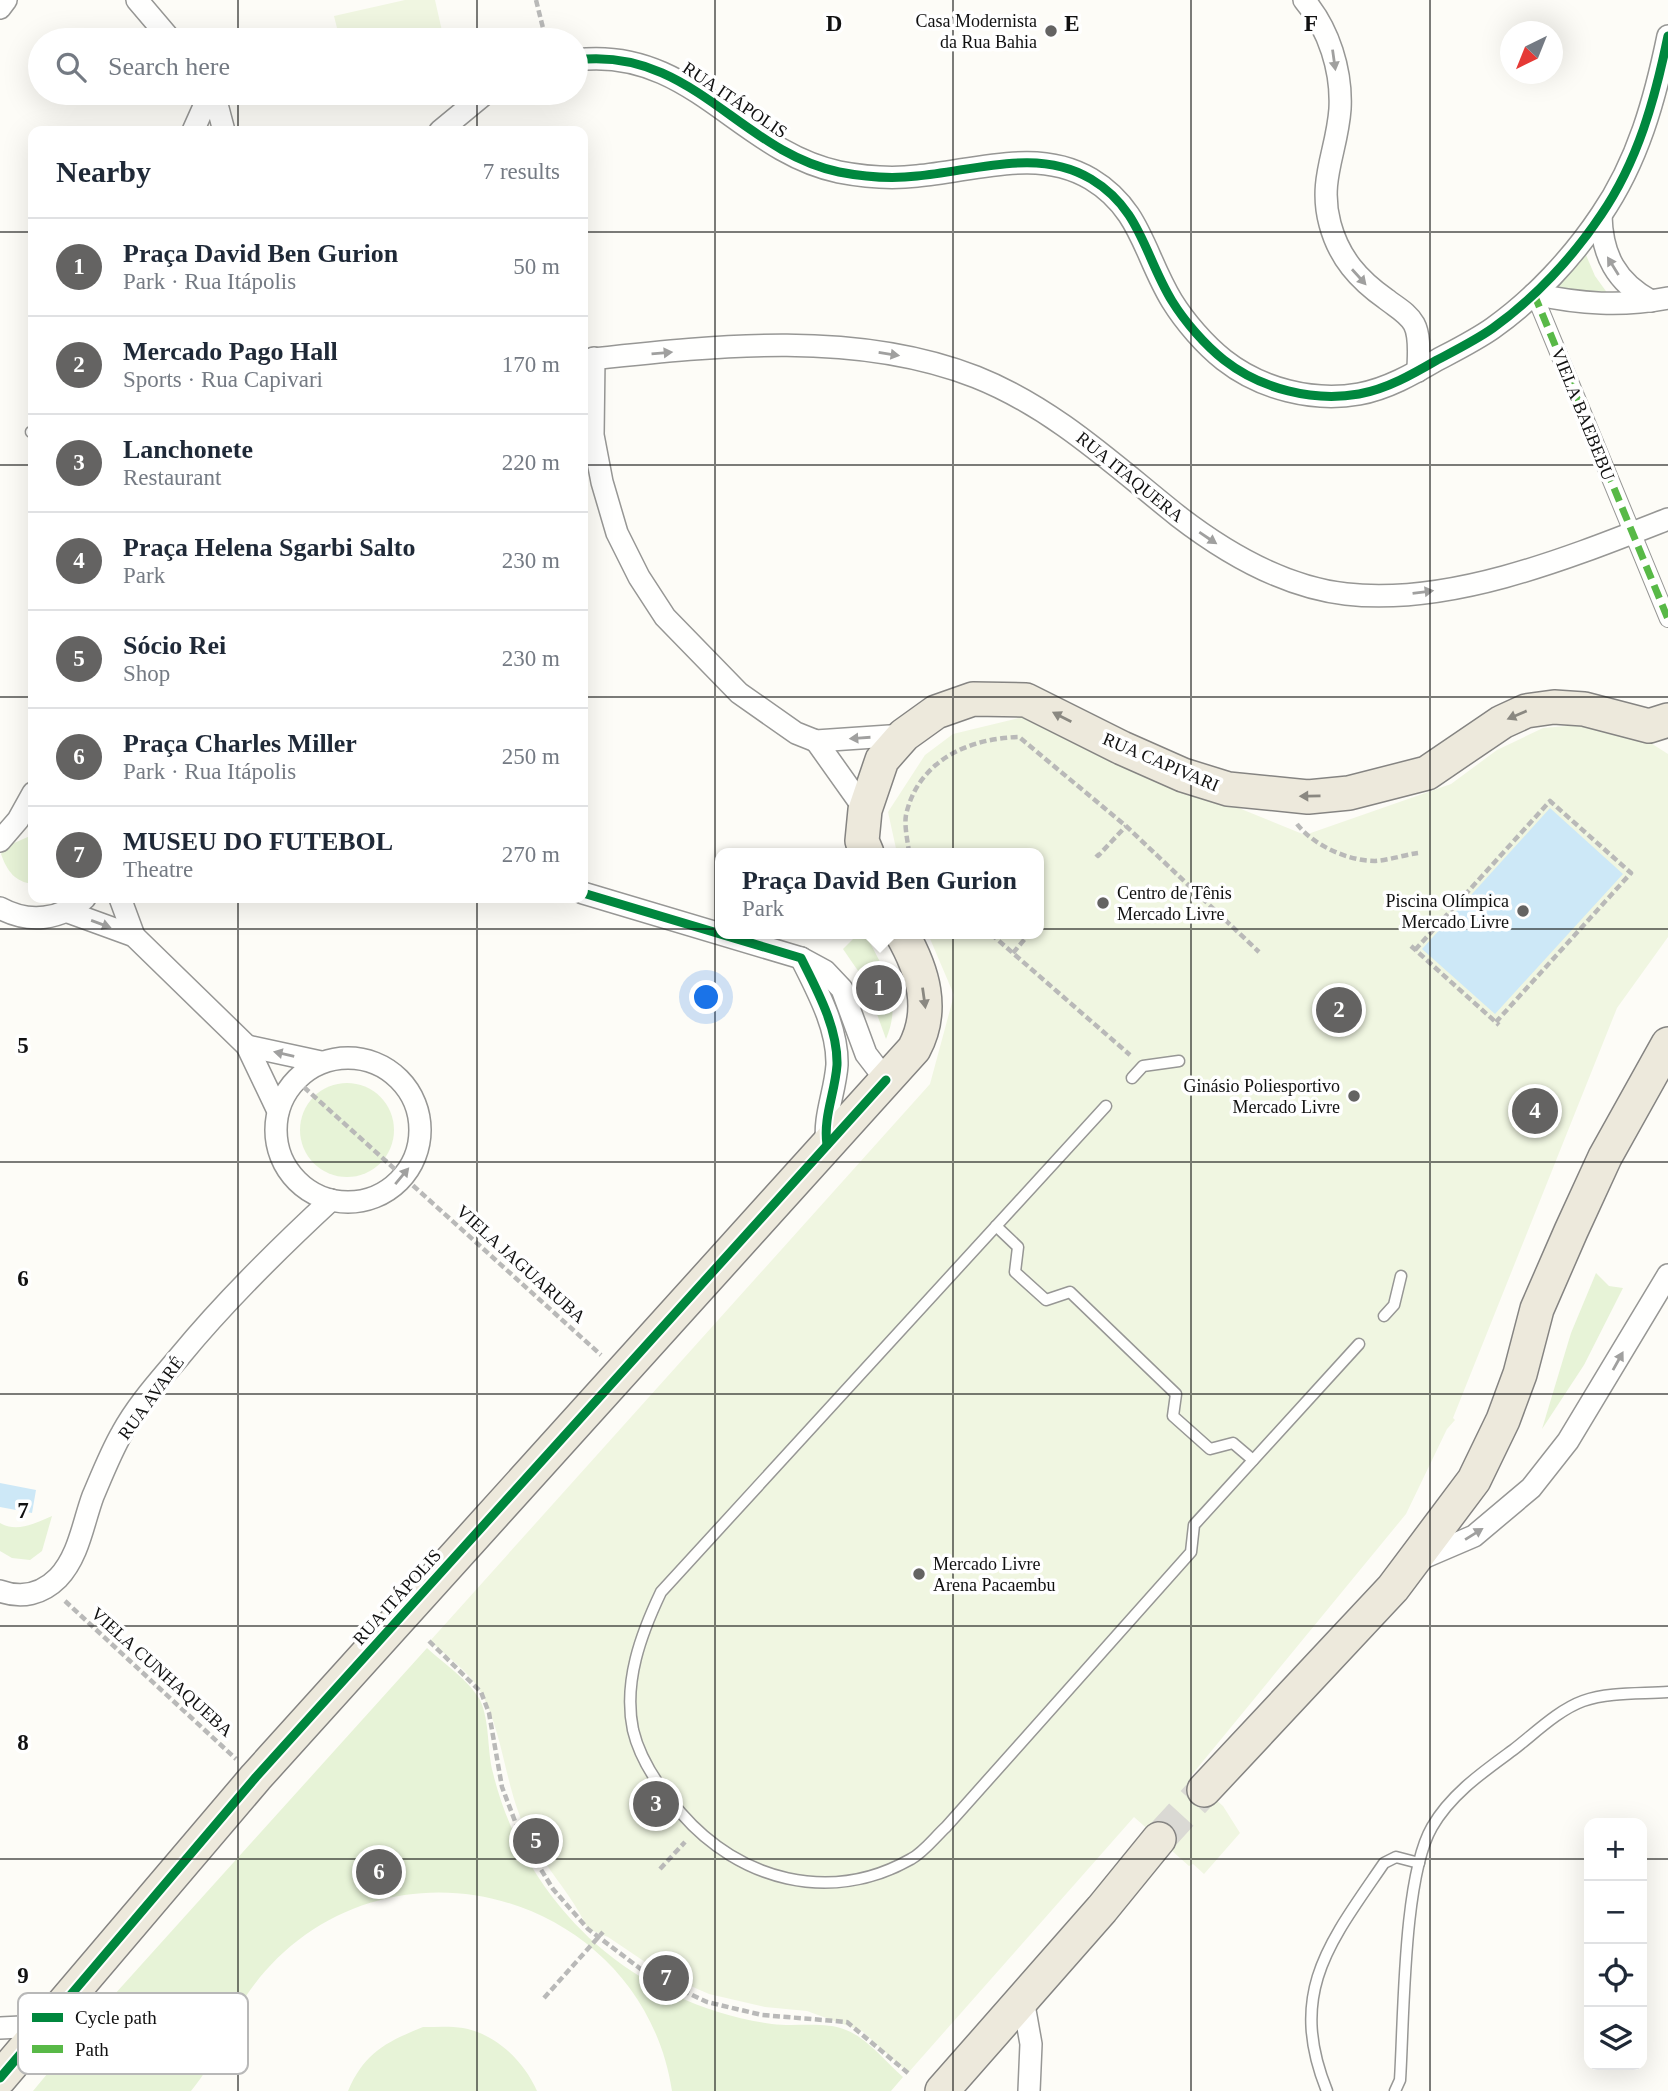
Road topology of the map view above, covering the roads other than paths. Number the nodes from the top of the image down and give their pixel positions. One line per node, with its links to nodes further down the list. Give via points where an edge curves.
1 (6, 0): 4 (street)
2 (137, 0): 5 (street)
3 (1304, 0): 18 (street, one-way to 18, via 1333,48 1338,85 1340,108 1325,176 1324,203 1331,228 1345,260 1362,282 1406,313 1415,325)
4 (0, 8)
5 (161, 28)
6 (1668, 36): 14 (street, RUA ITÁPOLIS, via 1642,136)
7 (588, 60): 18 (street, RUA ITÁPOLIS, via 624,61 665,73 699,90 775,147 837,171 912,177 993,163 1065,167 1100,185 1132,215 1173,303 1225,361 1260,381 1328,397 1360,394)
8 (206, 105): 11 (street)
9 (216, 105): 12 (street)
10 (471, 105): 13 (street)
11 (196, 126)
12 (222, 126)
13 (446, 126)
14 (1601, 216): 15 (street, RUA ITÁPOLIS); 16 (street, one-way to 14, via 1630,287 1611,265 1602,242)
15 (1534, 294): 16 (street, via 1595,304); 18 (street, RUA ITÁPOLIS, via 1493,328); 20 (street, VIELA BAEBEBU)
16 (1659, 299)
17 (588, 359): 20 (street, RUA ITAQUERA, one-way to 20, via 774,345 834,347 925,360 988,382 1057,419 1238,558 1306,586 1344,594 1386,596 1488,581); 24 (street, via 600,470 617,533 639,577 665,617 739,693 776,722)
18 (1418, 371)
19 (1668, 519): 20 (street, RUA ITAQUERA)
20 (1632, 533): 21 (street, VIELA BAEBEBU)
21 (1668, 619)
22 (1662, 728): 23 (main road, RUA CAPIVARI, one-way to 23, via 1584,709 1526,711 1427,773 1349,793 1308,797 1228,789 1183,775 1026,700 973,699 936,712)
23 (904, 735): 24 (street, one-way to 24); 26 (main road, RUA CAPIVARI, via 882,760)
24 (816, 741): 26 (street)
25 (28, 802): 27 (street)
26 (865, 810): 28 (main road, RUA CAPIVARI)
27 (0, 841)
28 (865, 848)
29 (588, 894): 34 (street)
30 (79, 903): 33 (street)
31 (122, 903): 35 (street)
32 (0, 908): 33 (street, via 30,919)
33 (68, 912): 35 (street, one-way to 35)
34 (715, 932)
35 (134, 936): 40 (street)
36 (737, 939): 38 (street)
37 (905, 939): 44 (main road, one-way to 44, via 914,954 926,1014 924,1030 914,1049)
38 (801, 958): 44 (street, via 825,971 842,989 866,1054); 47 (street, via 823,1000 837,1063 824,1128)
39 (1668, 1044): 55 (main road, via 1605,1157 1571,1231 1537,1309 1503,1420 1474,1480)
40 (247, 1046): 42 (street, one-way to 40); 46 (street)
41 (1179, 1061): 43 (lane, via 1143,1066)
42 (321, 1062): 46 (street, via 287,1090); 48 (street, via 345,1057 369,1060 390,1071 407,1088 418,1110 421,1133 416,1157 388,1190 370,1199)
43 (1132, 1078)
44 (886, 1080): 47 (main road, RUA ITÁPOLIS)
45 (1105, 1106): 49 (lane)
46 (278, 1111): 48 (street, via 276,1134 286,1166 310,1191)
47 (827, 1145): 61 (main road, RUA ITÁPOLIS, via 257,1777)
48 (331, 1200): 56 (street, RUA AVARÉ, via 235,1293 122,1432 71,1560 48,1587 34,1594)
49 (996, 1226): 54 (lane, via 1018,1247 1015,1272 1046,1300 1070,1292 1176,1394 1173,1416 1210,1449 1233,1443); 54 (lane, via 661,1592 636,1653 631,1684 633,1731 659,1787 696,1830 741,1864 792,1881 843,1882 912,1859 946,1827 1191,1552 1195,1525)
50 (1401, 1276): 52 (lane, via 1394,1305)
51 (1668, 1276): 55 (street, one-way to 51, via 1474,1536 1531,1488 1583,1417)
52 (1384, 1316)
53 (1359, 1344): 54 (lane)
54 (1253, 1460)
55 (1412, 1562): 58 (main road)
56 (0, 1591)
57 (1668, 1692): 60 (lane, via 1598,1698 1574,1705 1471,1782 1431,1829)
58 (1204, 1790)
59 (1159, 1839): 62 (main road)
60 (1419, 1863): 69 (lane, via 1396,1857 1384,1863 1336,1934 1320,1967 1310,2007 1312,2046); 70 (lane, via 1409,1930 1400,2080)
61 (70, 1993)
62 (1023, 1999): 67 (main road); 68 (street, via 1031,2044)
63 (18, 2027): 64 (street)
64 (0, 2028)
65 (18, 2056): 66 (main road, RUA ITÁPOLIS)
66 (0, 2078)
67 (942, 2091)
68 (1029, 2091)
69 (1327, 2091)
70 (1395, 2091)

